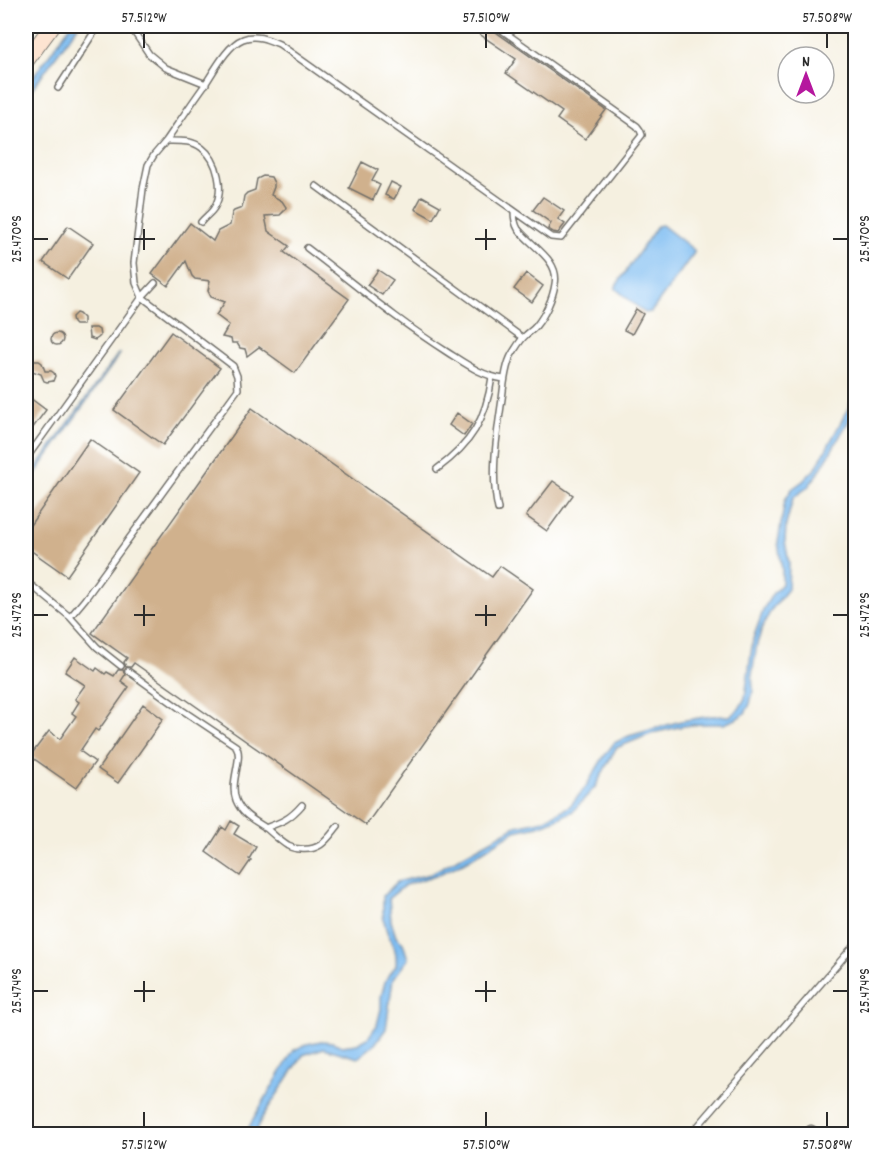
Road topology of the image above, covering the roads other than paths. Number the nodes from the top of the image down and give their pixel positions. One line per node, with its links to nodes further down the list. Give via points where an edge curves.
1 (52, 26): 5 (main road)
2 (98, 26): 7 (lane)
3 (130, 26): 6 (lane, via 149,54 166,68)
4 (496, 26): 10 (lane, via 637,126 642,135 561,238 551,237)
5 (26, 62)
6 (206, 84): 8 (lane); 10 (lane, via 242,39 263,38 279,44)
7 (58, 88)
8 (166, 141): 11 (lane, via 202,147 217,170 220,182 215,207); 14 (lane, via 148,165 143,189 134,263)
9 (316, 186): 15 (lane)
10 (514, 211): 15 (lane, via 517,228 554,267 556,275 549,304 536,326)
11 (201, 222)
12 (307, 248): 16 (lane, via 420,335)
13 (155, 283): 14 (lane)
14 (142, 297): 18 (lane); 22 (lane, via 233,366 238,389)
15 (523, 338): 17 (lane, via 510,356)
16 (492, 377): 17 (lane); 19 (lane, via 481,422 455,456)
17 (504, 379): 20 (lane, via 496,442)
18 (26, 459)
19 (437, 469)
20 (498, 509)
21 (26, 581): 22 (lane)
22 (70, 617): 23 (lane)
23 (121, 666)
24 (128, 671): 27 (lane, via 236,746 240,753 233,786 235,799 245,814)
25 (302, 805): 27 (lane, via 285,821)
26 (338, 826): 27 (lane, via 321,846 309,850 288,846)
27 (265, 828)
28 (855, 943): 29 (lane)
29 (691, 1134)

